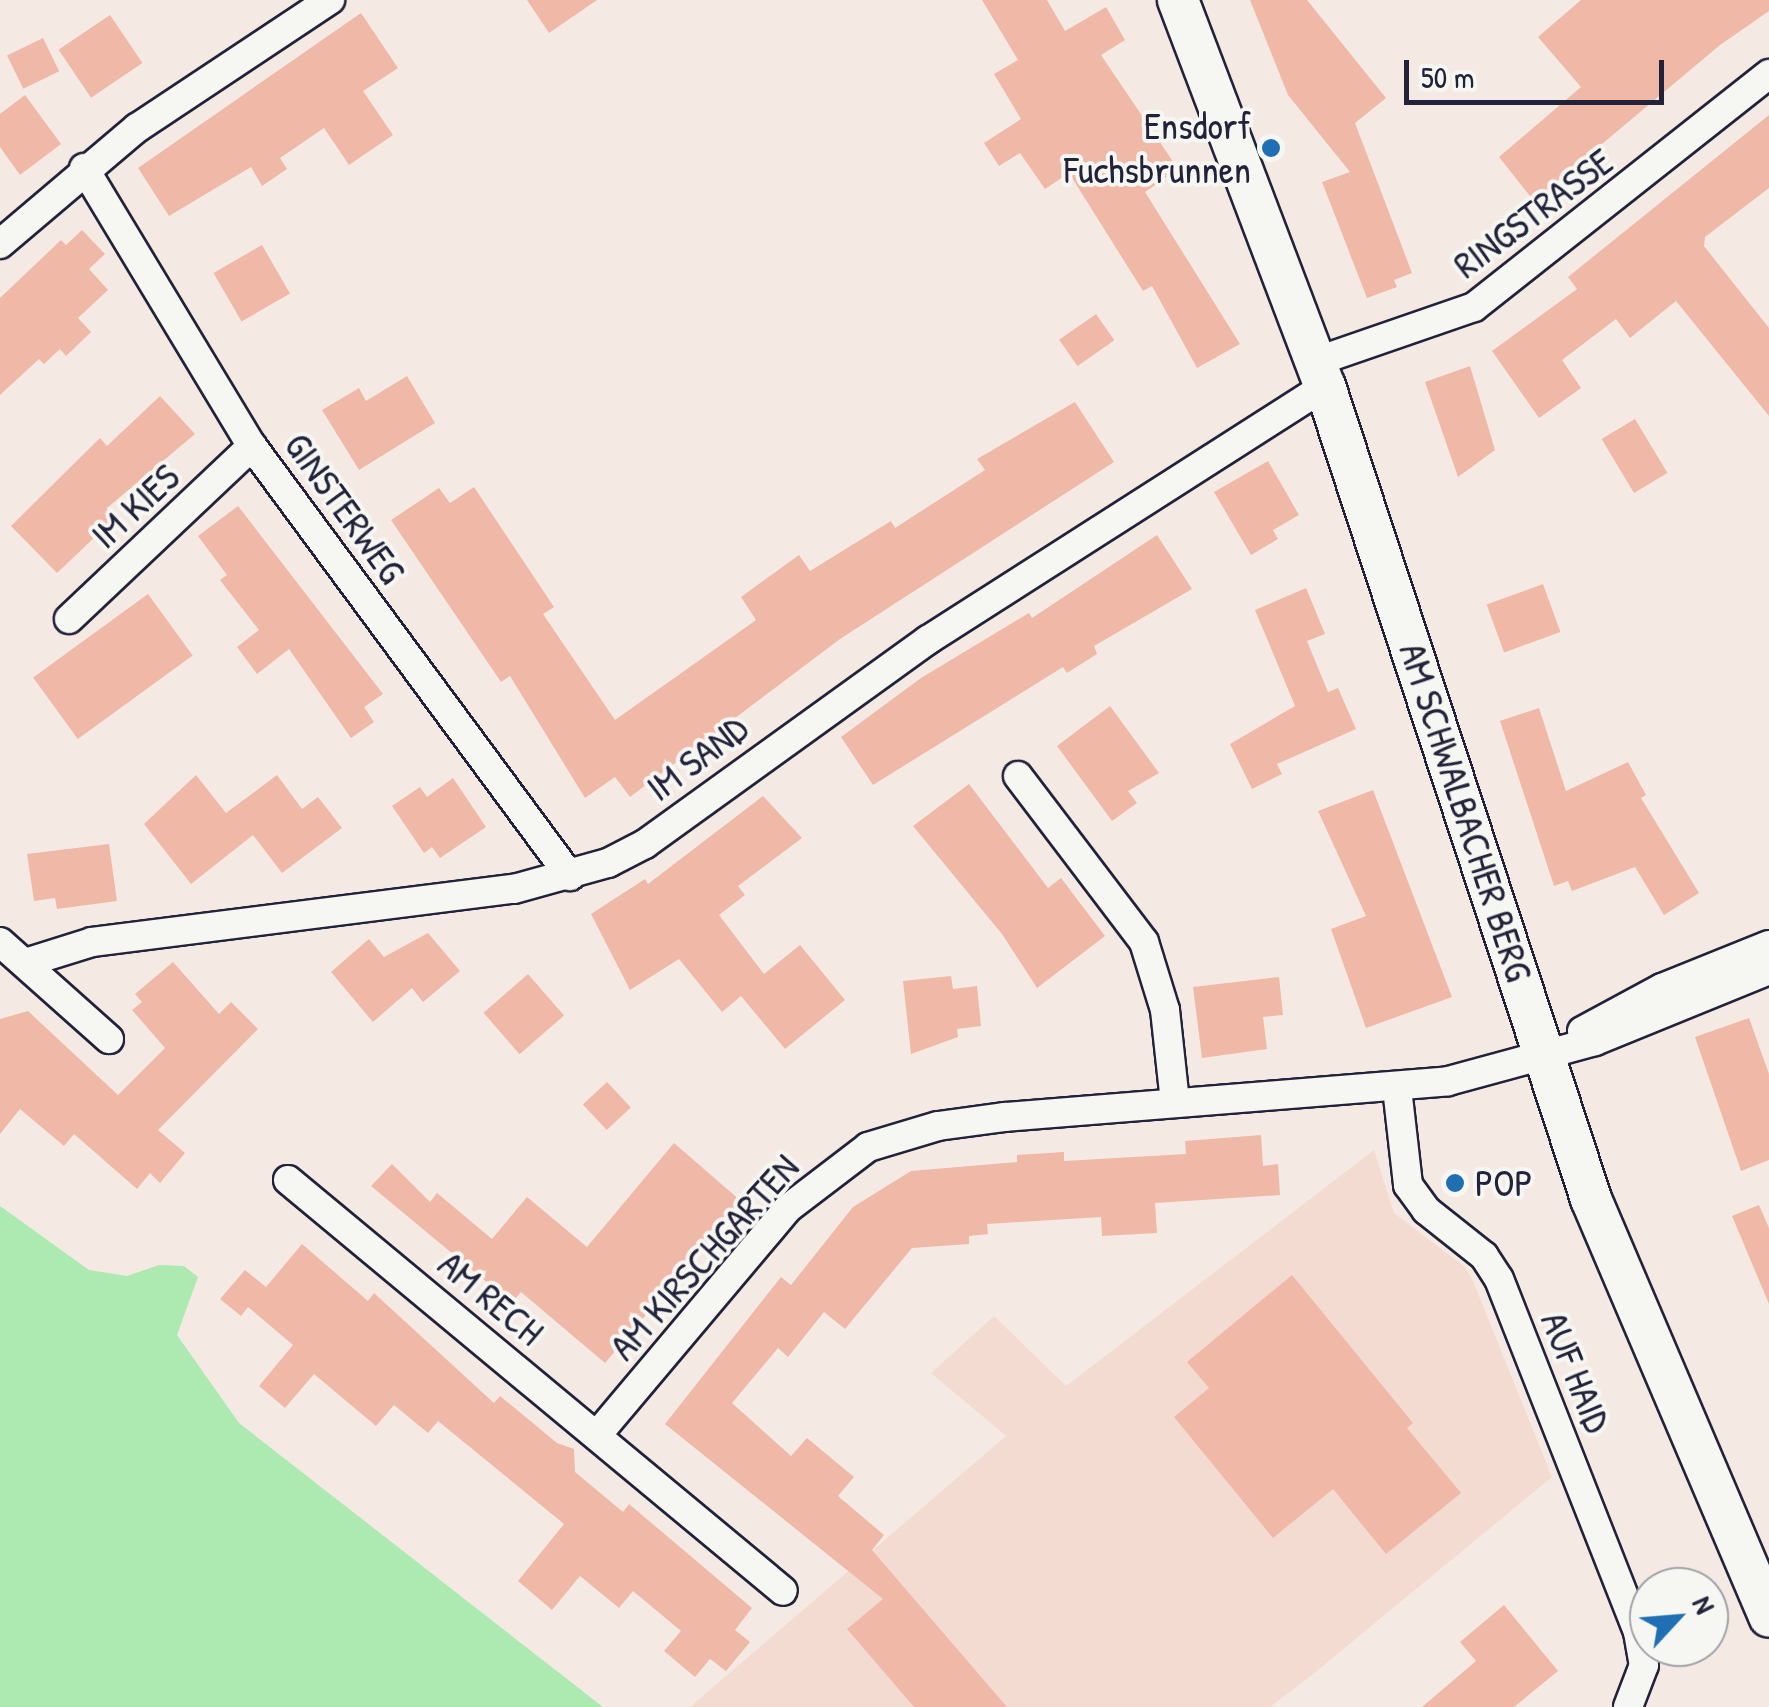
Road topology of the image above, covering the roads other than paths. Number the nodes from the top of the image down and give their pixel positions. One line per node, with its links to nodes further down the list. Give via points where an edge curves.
1 (330, 0): 4 (street)
2 (1178, 0): 6 (main road, AM SCHWALBACHER BERG)
3 (1769, 74): 6 (street, RINGSTRASSE, via 1474,307)
4 (84, 168): 5 (street); 7 (street, GINSTERWEG)
5 (0, 244)
6 (1320, 374): 10 (street, IM SAND, via 867,681 645,844); 16 (main road, AM SCHWALBACHER BERG)
7 (252, 446): 8 (street, IM KIES); 10 (street, GINSTERWEG)
8 (69, 620)
9 (1018, 776): 18 (street, via 1144,942 1165,1010)
10 (570, 876): 13 (street, IM SAND, via 92,942)
11 (0, 942): 13 (street)
12 (1769, 945): 16 (street, via 1662,988)
13 (25, 964): 15 (street)
14 (1769, 970): 16 (street, via 1671,1014)
15 (109, 1039)
16 (1546, 1052): 17 (street, AM KIRSCHGARTEN, via 1448,1081); 22 (main road, AM SCHWALBACHER BERG, via 1591,1200 1634,1309)
17 (1396, 1088): 18 (street, AM KIRSCHGARTEN); 23 (street, AUF HAID, via 1408,1185 1426,1210 1484,1256 1499,1279 1638,1632 1644,1665)
18 (1175, 1102): 20 (street, AM KIRSCHGARTEN, via 938,1126 868,1147 824,1174 788,1210)
19 (288, 1180): 20 (street, AM RECH)
20 (597, 1436): 21 (street, AM RECH)
21 (783, 1591)
22 (1769, 1617)
23 (1628, 1707)

